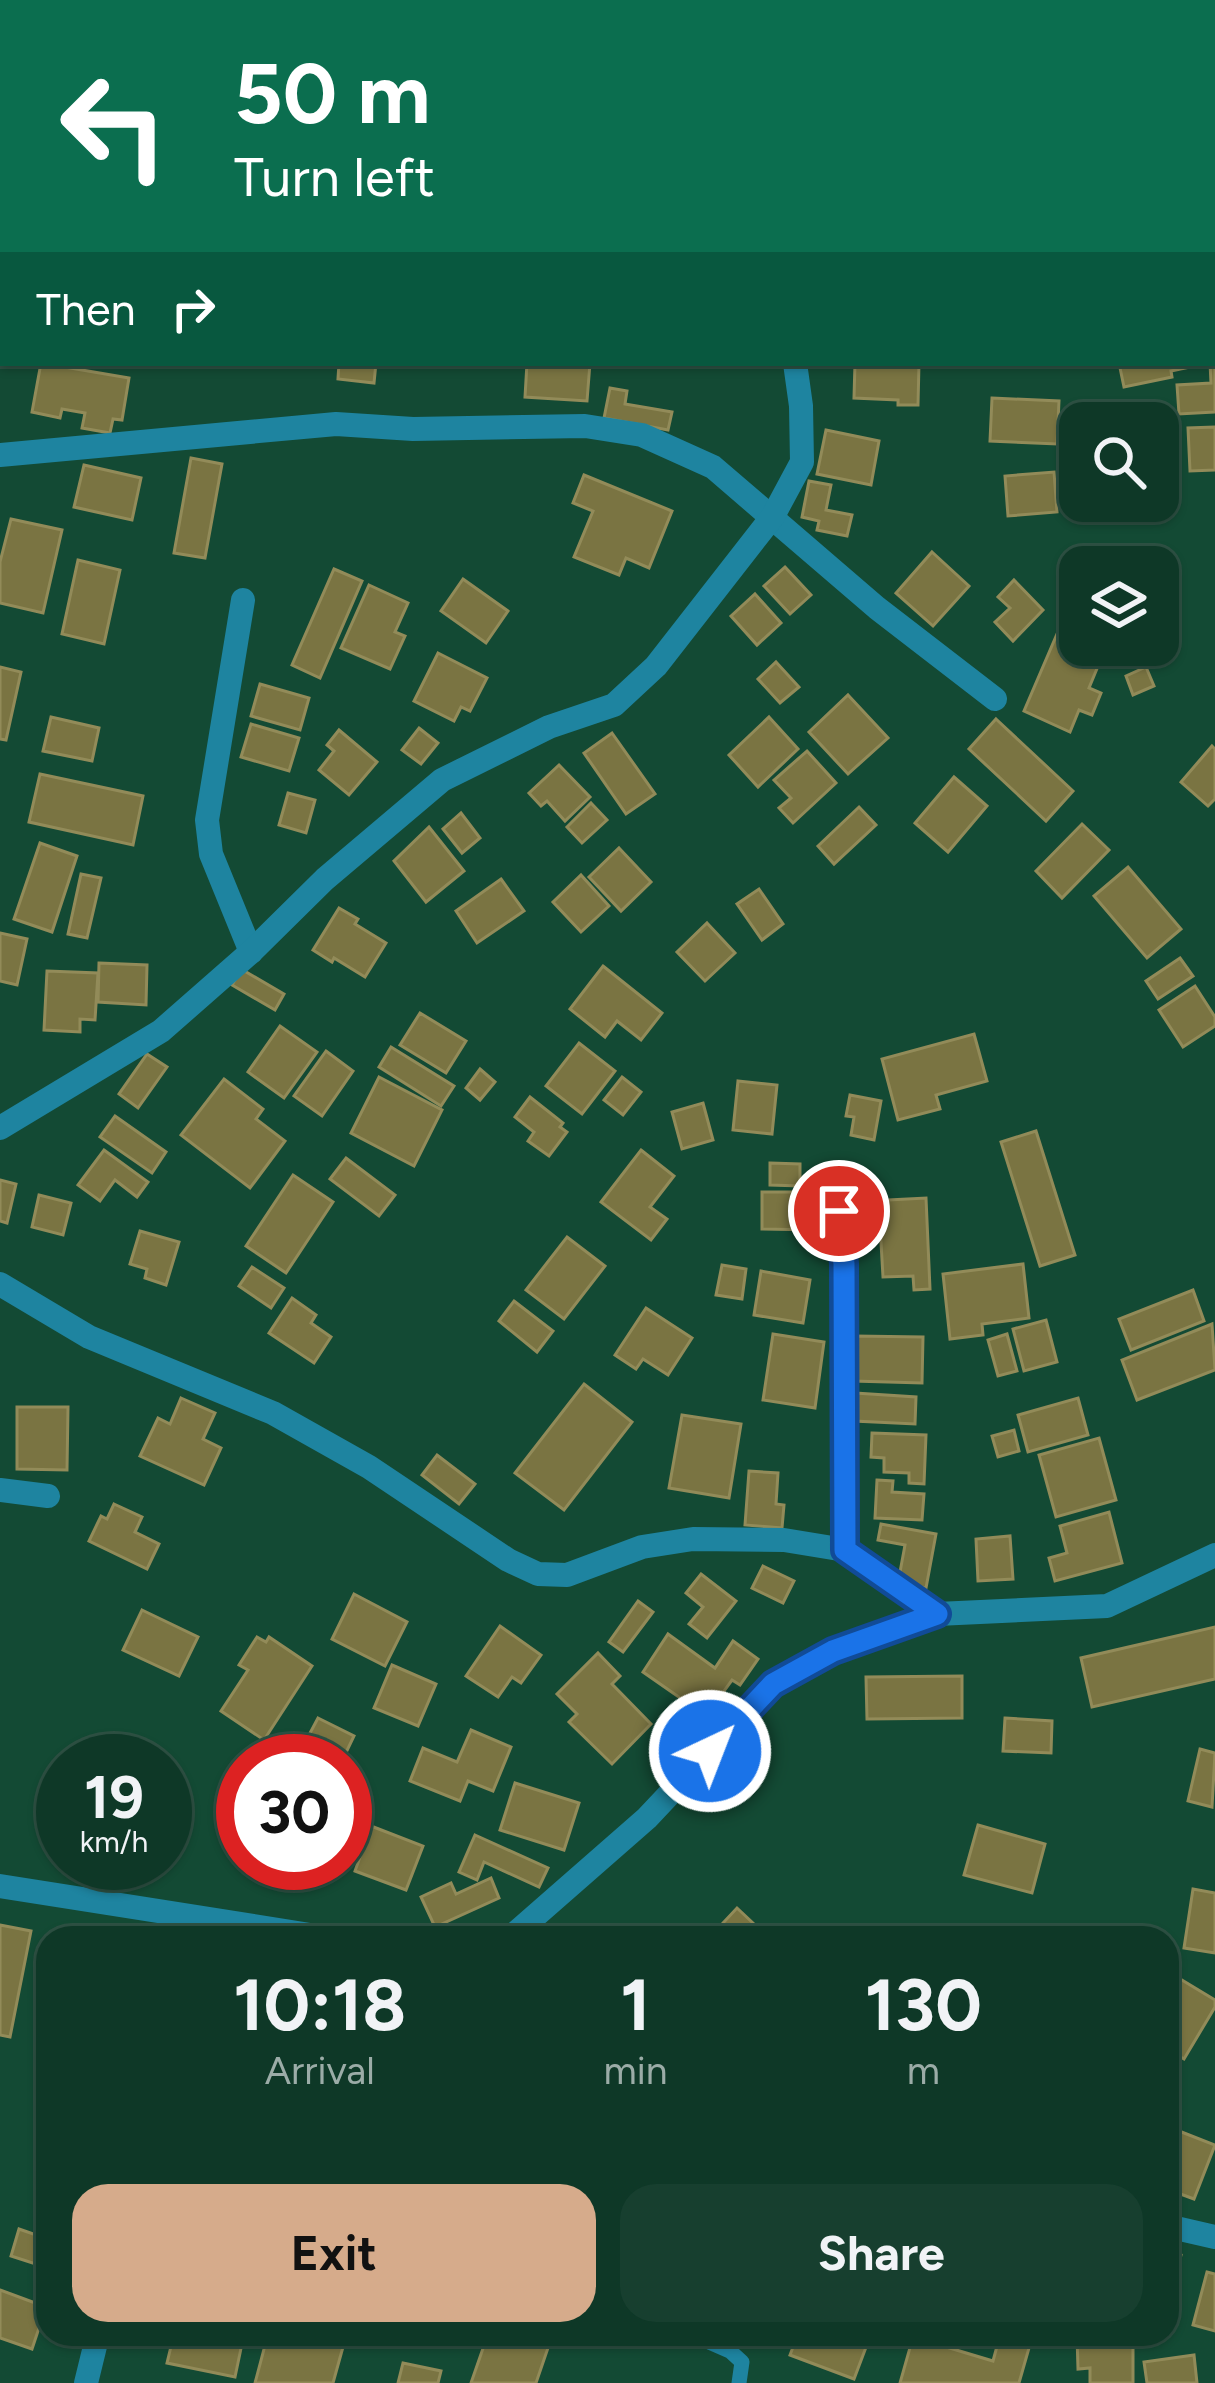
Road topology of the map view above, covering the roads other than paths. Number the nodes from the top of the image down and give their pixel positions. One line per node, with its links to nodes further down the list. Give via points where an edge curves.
1 (795, 366): 3 (street, via 802,462)
2 (0, 455): 3 (street, via 336,424 585,426 642,435 712,467)
3 (773, 516): 5 (street); 6 (street, via 656,666 614,705 442,780)
4 (243, 600): 6 (street, via 207,820 211,854)
5 (995, 699)
6 (250, 952): 7 (street, via 160,1031)
7 (0, 1127)
8 (839, 1211): 12 (street)
9 (0, 1284): 12 (street, via 89,1337 273,1413 538,1574 567,1575 642,1547 693,1539)
10 (0, 1490): 11 (street)
11 (48, 1496)
12 (845, 1550): 14 (street)
13 (1215, 1555): 14 (street, via 1107,1606)
14 (937, 1614): 17 (street, via 833,1651 773,1684 647,1818)
15 (0, 1886): 16 (street)
16 (253, 1926)
17 (524, 1926)
18 (1179, 2229): 19 (street)
19 (1215, 2237)
20 (95, 2346): 22 (street)
21 (719, 2346): 23 (lane, via 742,2362)
22 (86, 2383)
23 (739, 2383)

